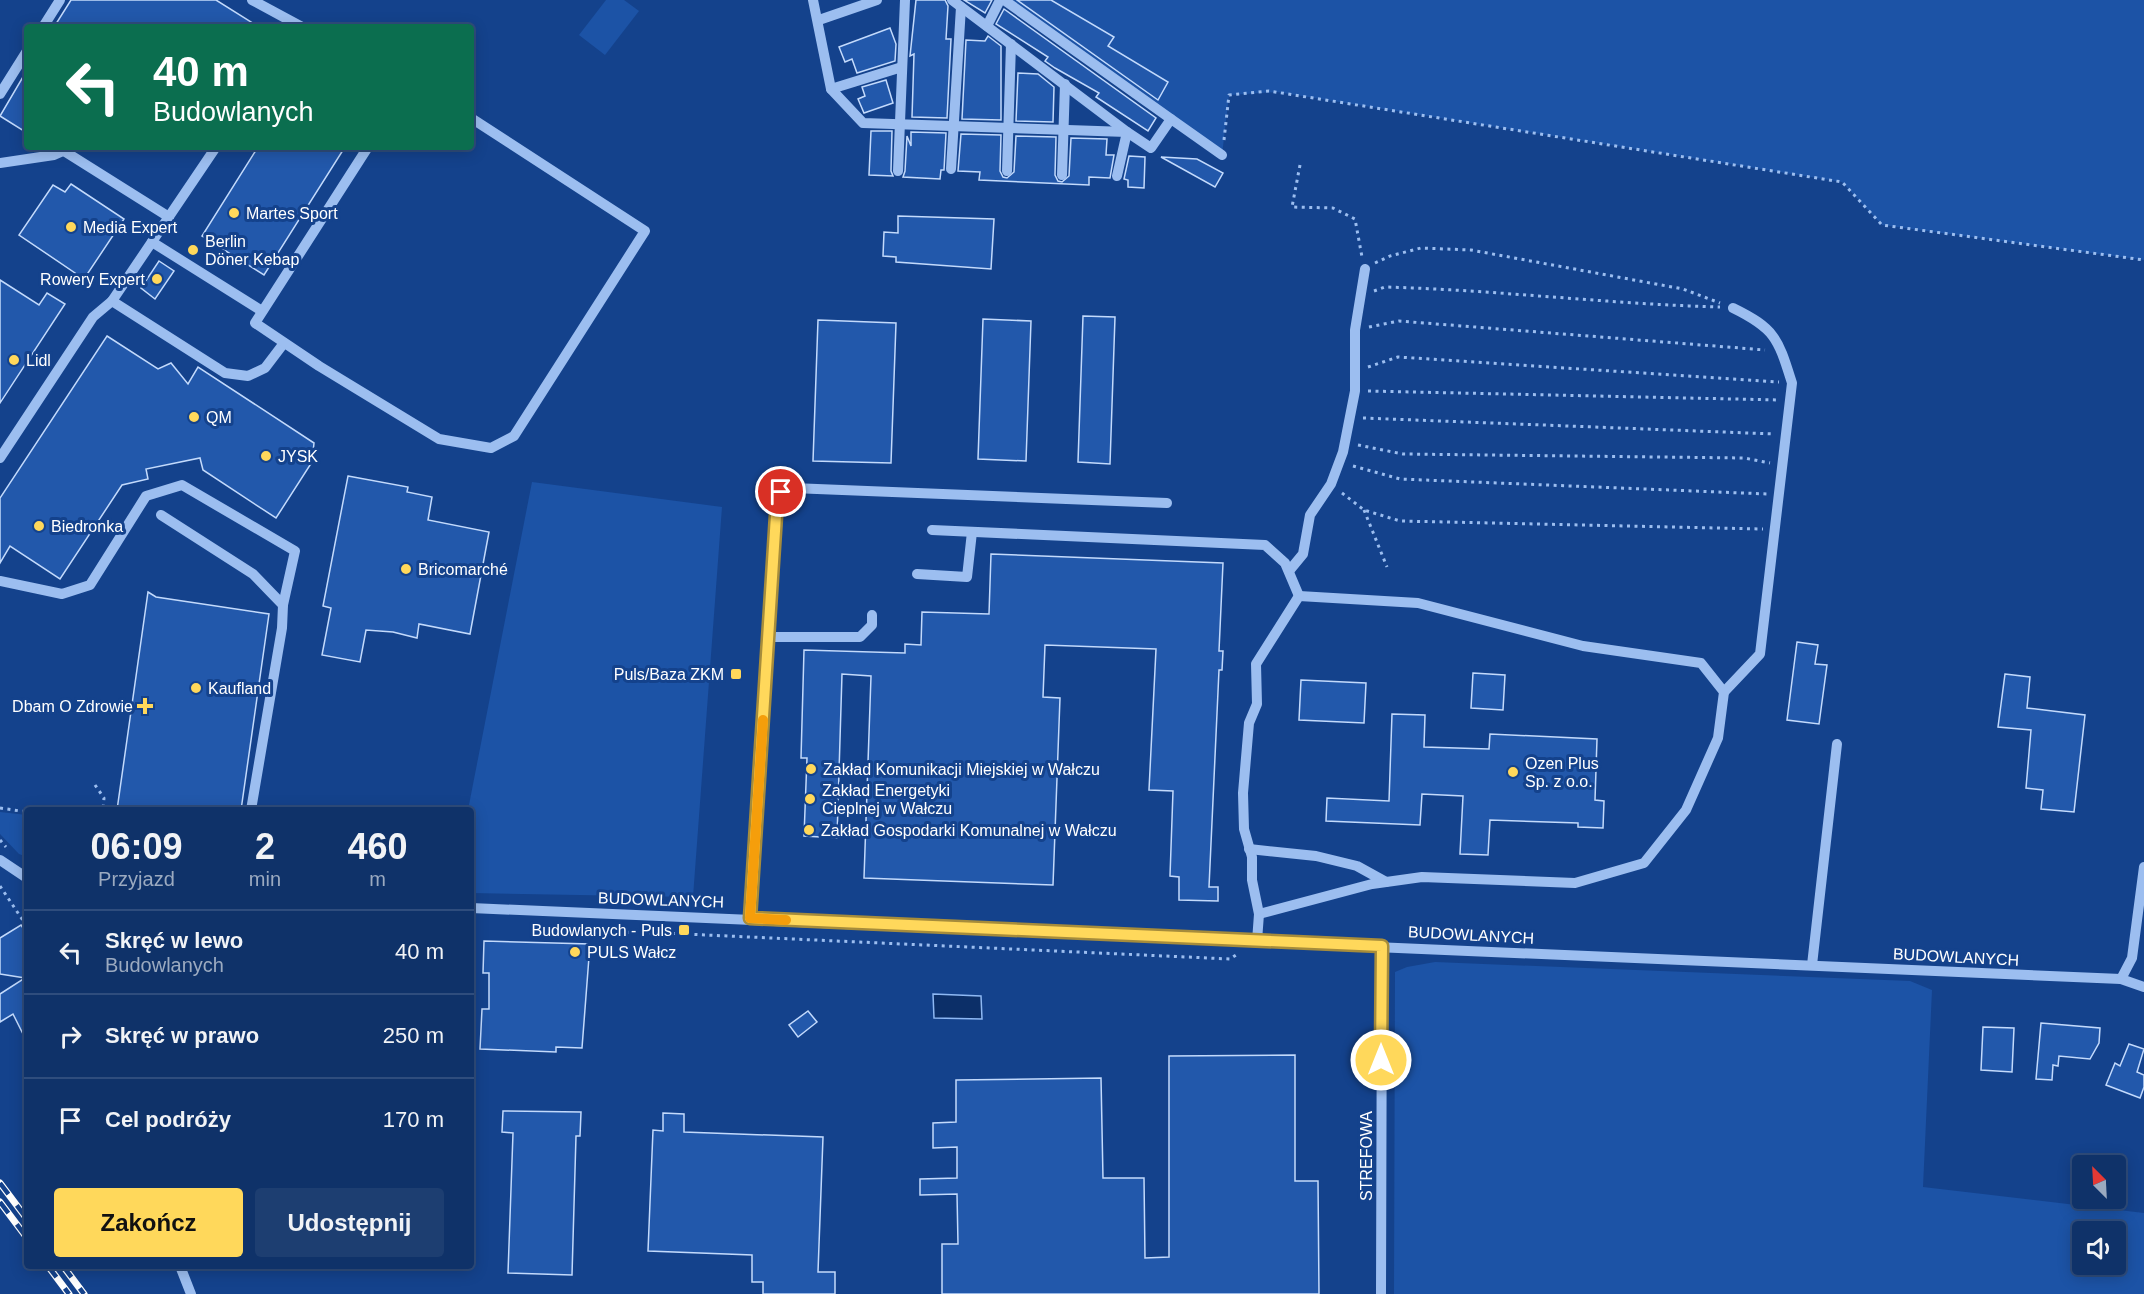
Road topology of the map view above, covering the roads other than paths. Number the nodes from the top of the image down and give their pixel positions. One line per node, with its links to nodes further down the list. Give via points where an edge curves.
1 (60, 0): 10 (street)
2 (252, 0): 9 (street)
3 (813, 0): 8 (street)
4 (877, 0): 8 (street)
5 (905, 0): 14 (street)
6 (1002, 0): 11 (street); 18 (street)
7 (957, 3): 11 (street); 21 (street)
8 (819, 20): 16 (street)
9 (286, 23)
10 (45, 24)
11 (987, 26): 12 (street)
12 (1011, 44): 15 (street); 22 (street)
13 (24, 56): 17 (street)
14 (902, 68): 16 (street); 20 (street)
15 (1065, 84): 23 (street); 24 (street)
16 (831, 89): 20 (street, via 863,123)
17 (0, 94)
18 (1172, 119): 24 (street, via 1151,148); 29 (street)
19 (474, 120): 42 (street, via 645,231 514,436 491,448 439,439)
20 (900, 124): 21 (street); 32 (street)
21 (954, 126): 22 (street); 31 (street)
22 (1009, 128): 23 (street); 33 (street)
23 (1064, 130): 24 (street); 34 (street)
24 (1127, 132): 35 (street)
25 (63, 150): 30 (street)
26 (69, 150): 36 (street)
27 (214, 150): 36 (street)
28 (366, 150): 41 (street)
29 (1222, 155)
30 (0, 163)
31 (951, 169)
32 (898, 171)
33 (1008, 171)
34 (1062, 175)
35 (1117, 176)
36 (169, 217): 37 (street)
37 (152, 242): 39 (street); 41 (street)
38 (1365, 269): 48 (street, via 1355,330 1355,391 1340,462 1331,484 1310,514 1303,554)
39 (112, 301): 42 (street, via 225,373 248,376 265,368); 43 (street, via 93,317)
40 (1733, 308): 55 (street, via 1760,321 1779,341 1792,383 1760,654)
41 (262, 311): 42 (street, via 255,323)
42 (284, 342)
43 (0, 458)
44 (1167, 503): 54 (street, via 792,488 781,492 777,500)
45 (161, 515): 52 (street, via 253,574)
46 (932, 530): 47 (street)
47 (972, 532): 48 (street, via 1265,545); 49 (street, via 967,576)
48 (1289, 571): 51 (street)
49 (917, 574)
50 (0, 581): 52 (street, via 62,594 90,585 146,496 182,485 295,551)
51 (1299, 596): 55 (street, via 1418,603 1583,646 1701,663); 58 (street, via 1256,664 1257,704 1249,723 1243,793 1244,829)
52 (283, 605): 57 (street)
53 (872, 615): 54 (street, via 872,625 860,637)
54 (768, 637): 65 (street)
55 (1724, 692): 62 (street, via 1718,738 1686,810 1644,863 1575,883 1422,877)
56 (1837, 744): 68 (street)
57 (252, 807)
58 (1250, 849): 62 (street, via 1316,856 1357,866); 64 (street)
59 (0, 860): 61 (street)
60 (2144, 867): 69 (street, via 2132,958)
61 (24, 876)
62 (1387, 882): 64 (street)
63 (474, 908): 65 (street, BUDOWLANYCH)
64 (1259, 915): 66 (street)
65 (750, 918): 66 (street, BUDOWLANYCH)
66 (1257, 941): 67 (street, BUDOWLANYCH)
67 (1382, 946): 68 (street, BUDOWLANYCH); 73 (street, STREFOWA)
68 (1812, 965): 69 (street, BUDOWLANYCH)
69 (2121, 979): 70 (street, BUDOWLANYCH)
70 (2144, 987)
71 (181, 1269): 72 (street)
72 (191, 1294)
73 (1381, 1294)

